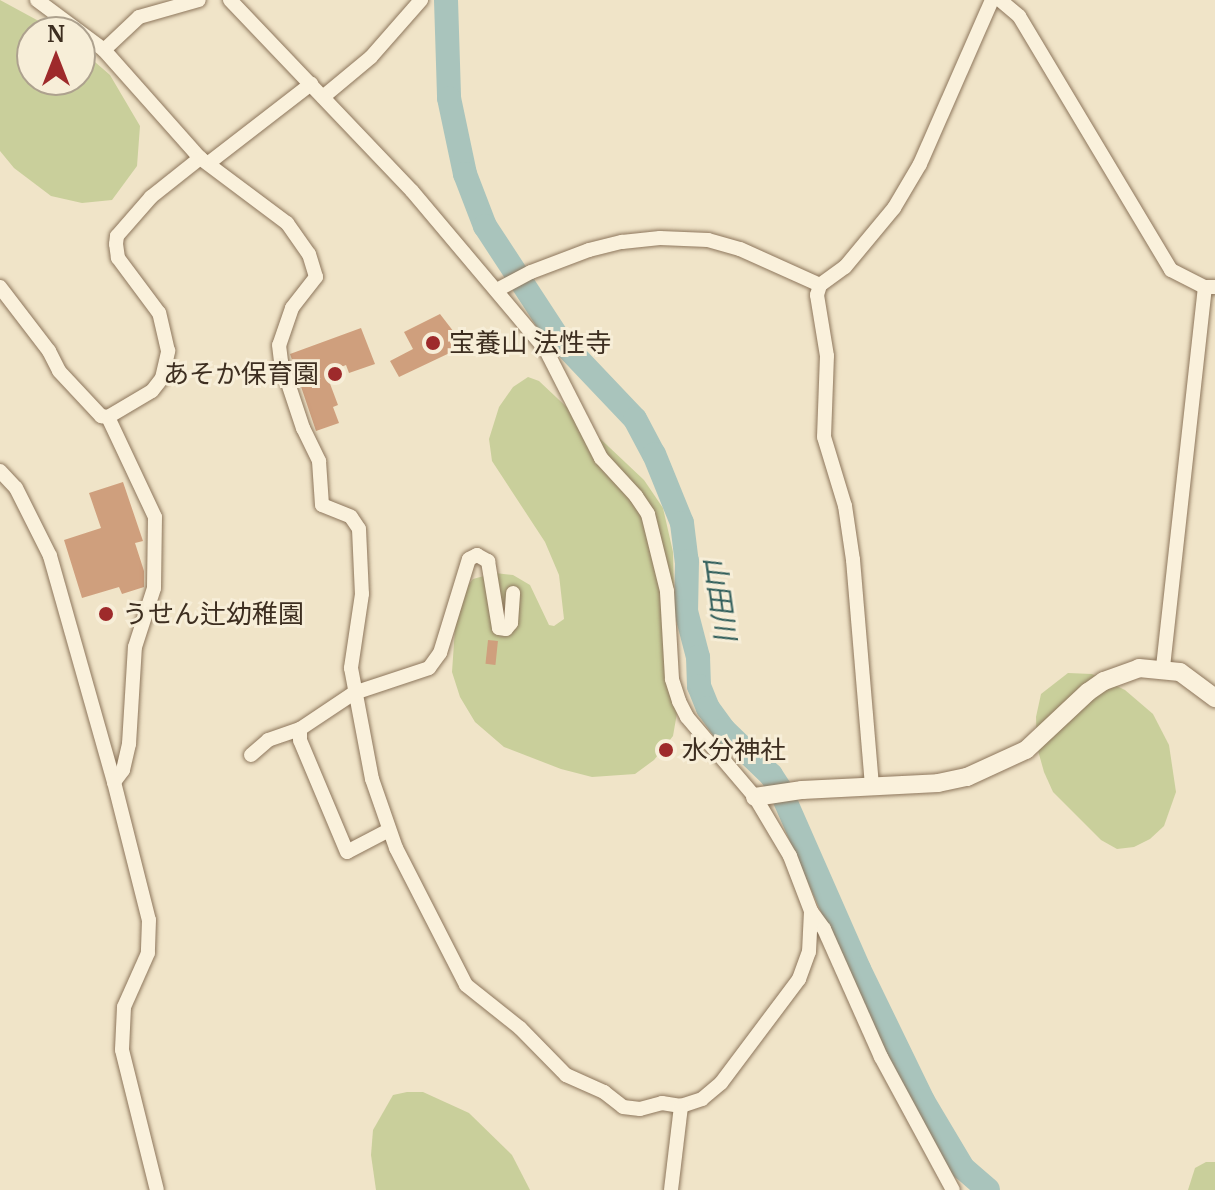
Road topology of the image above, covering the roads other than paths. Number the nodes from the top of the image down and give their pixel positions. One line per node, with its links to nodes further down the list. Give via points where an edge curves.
1 (37, 0): 7 (street)
2 (199, 0): 7 (street, via 139,17)
3 (230, 0): 8 (street)
4 (421, 0): 9 (street, via 371,57)
5 (992, 0): 11 (street, via 920,164 894,208 845,267)
6 (1000, 0): 13 (street, via 1019,16 1171,270)
7 (104, 50): 10 (street)
8 (311, 84): 9 (street); 10 (street)
9 (323, 97): 14 (street)
10 (205, 160): 15 (street, via 151,197 117,236 118,258 159,313 168,351 162,378 152,391); 19 (street, via 287,223 315,268 313,282 292,308 280,354 319,461 322,505 351,517 359,529 362,594 351,668)
11 (820, 285): 14 (street, via 740,249 708,240 660,238 622,242 531,272); 24 (street, via 827,356 824,437 845,506 853,560)
12 (0, 287): 15 (street, via 59,371 101,416)
13 (1210, 287): 18 (street)
14 (502, 288): 25 (street, via 546,350 597,451 648,514 667,591 672,679 687,717)
15 (108, 417): 23 (street, via 155,517 154,588 135,647 129,744)
16 (0, 471): 23 (street, via 16,488 50,556)
17 (513, 593): 19 (street, via 511,623 499,628 488,561 473,556 465,563 435,662 420,674)
18 (1163, 667): 20 (street, via 1180,672); 24 (street, via 1139,668 1104,681 1026,750 995,766 938,783)
19 (354, 693): 21 (street); 26 (street)
20 (1215, 698)
21 (300, 729): 22 (street, via 268,740); 26 (street, via 347,852)
22 (251, 755)
23 (114, 782): 29 (street, via 150,938 124,1007 122,1050)
24 (872, 786): 25 (street)
25 (760, 796): 27 (street)
26 (389, 830): 28 (street, via 433,924 475,994 520,1028 566,1075 623,1107)
27 (811, 911): 28 (street, via 809,952 799,979 721,1083 702,1099); 31 (street)
28 (681, 1106): 30 (street)
29 (157, 1190)
30 (671, 1190)
31 (953, 1190)

